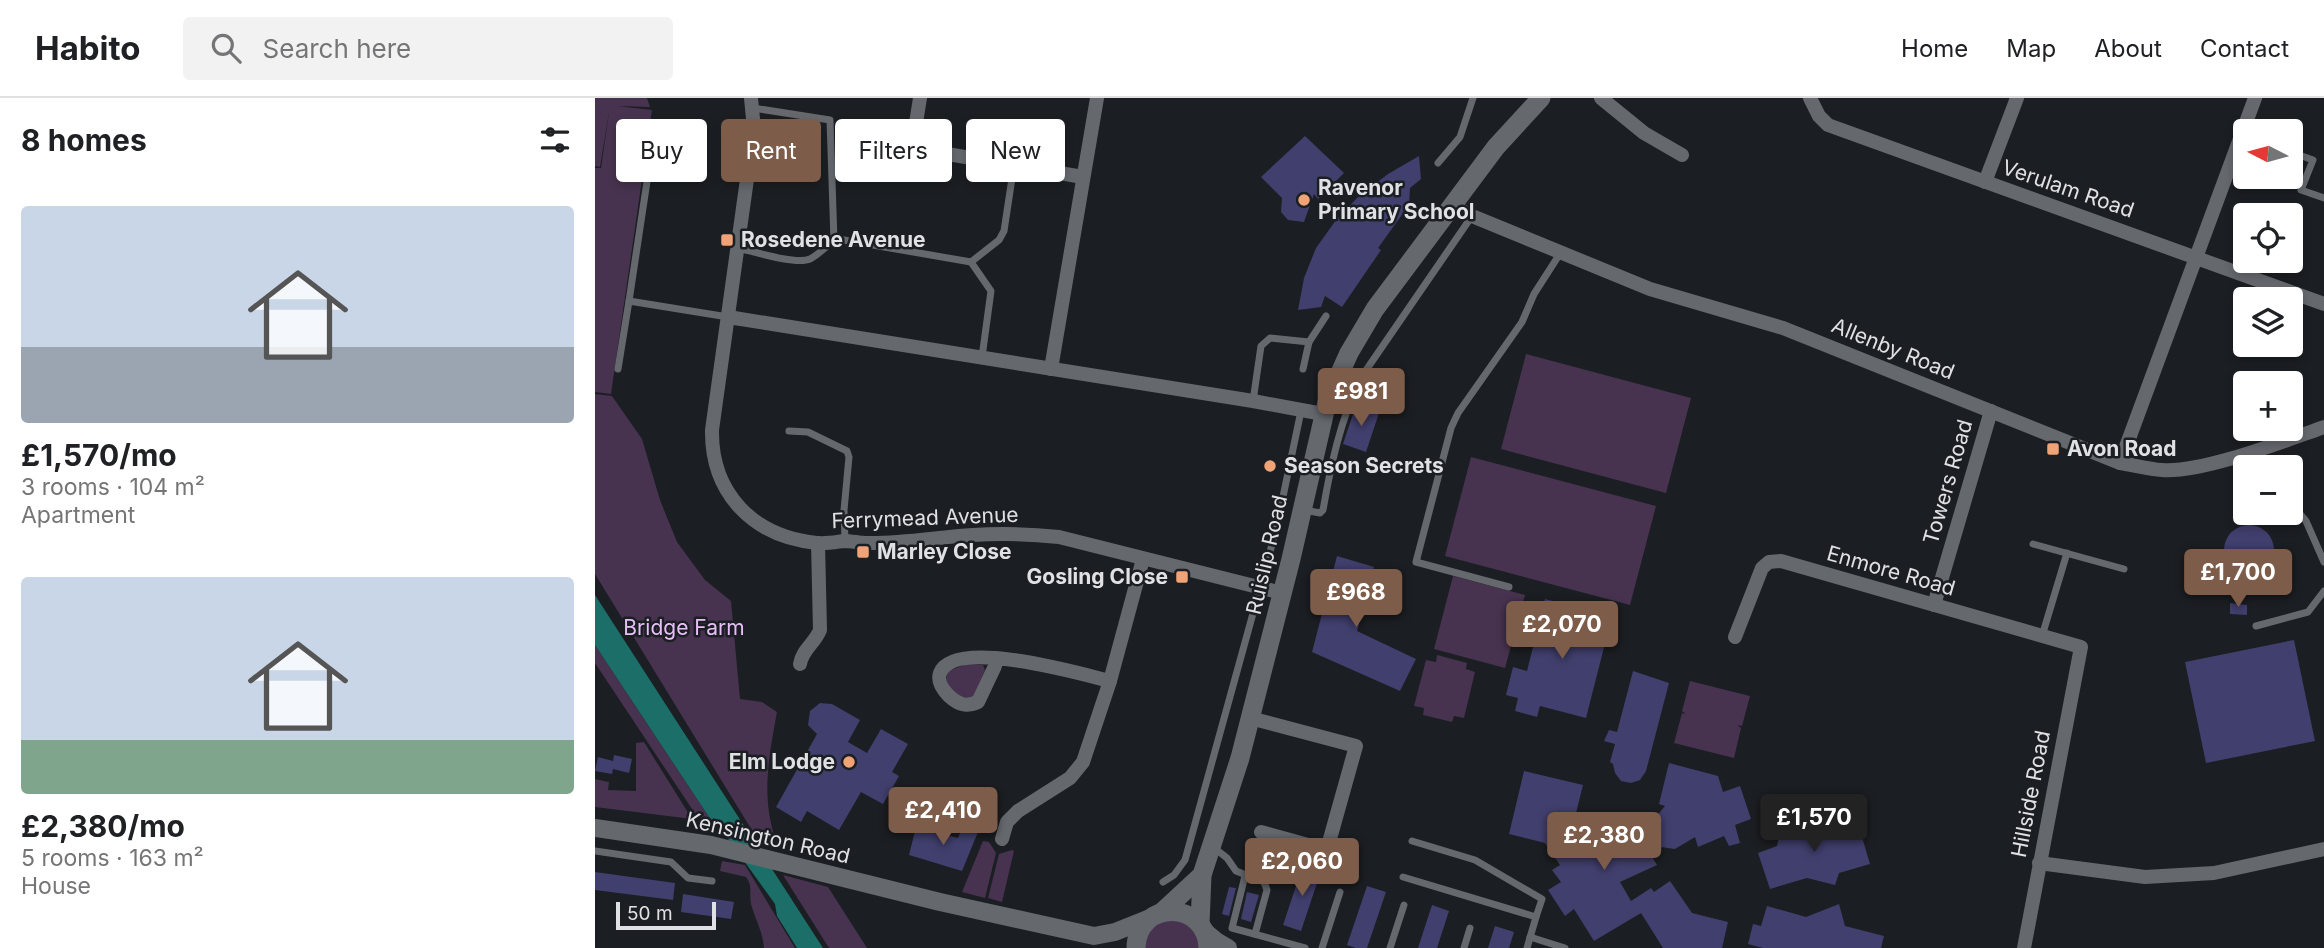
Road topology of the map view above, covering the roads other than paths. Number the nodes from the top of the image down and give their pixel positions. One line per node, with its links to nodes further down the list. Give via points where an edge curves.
1 (920, 98): 12 (street, via 912,148)
2 (1097, 98): 17 (street)
3 (1473, 98): 14 (lane, via 1460,137)
4 (1601, 98): 11 (street, via 1644,134)
5 (1811, 98): 20 (street, Verulam Road, via 1828,125)
6 (2017, 98): 20 (street)
7 (2255, 98): 10 (street)
8 (1532, 100): 24 (main road, Ruislip Road)
9 (752, 103): 26 (lane, via 830,120); 27 (street, Ferrymead Avenue, via 754,129)
10 (2249, 119)
11 (1682, 156)
12 (966, 157)
13 (2303, 157): 21 (lane, via 2312,160)
14 (1438, 163)
15 (2233, 164): 29 (street)
16 (1065, 174): 17 (street)
17 (1083, 177): 39 (street)
18 (647, 182): 31 (lane)
19 (1011, 182): 30 (lane, via 1004,231)
20 (1985, 182): 29 (street, Verulam Road)
21 (2303, 185)
22 (2301, 189): 23 (lane)
23 (2324, 198)
24 (1451, 205): 25 (street, Allenby Road); 37 (main road, Ruislip Road, via 1375,309)
25 (1472, 216): 28 (street, Allenby Road); 41 (lane)
26 (834, 241): 27 (lane, via 811,258 800,260); 30 (lane)
27 (738, 248): 34 (street, Ferrymead Avenue)
28 (1561, 253): 44 (street, Allenby Road, via 1650,289 1783,327); 60 (lane, via 1522,322 1458,413 1416,562)
29 (2197, 257): 32 (street, Verulam Road); 51 (street)
30 (971, 262): 36 (lane, via 991,291)
31 (629, 301): 34 (lane); 38 (lane)
32 (2324, 304)
33 (1326, 316): 35 (lane)
34 (728, 317): 36 (street); 54 (street, Ferrymead Avenue, via 712,430 720,478 750,519 780,534)
35 (1309, 342): 40 (lane); 42 (lane, via 1271,338 1261,346)
36 (982, 357): 39 (street)
37 (1342, 367): 41 (lane); 45 (main road, Ruislip Road)
38 (618, 369)
39 (1051, 369): 42 (street)
40 (1303, 369)
41 (1360, 379): 48 (lane)
42 (1253, 401): 43 (street)
43 (1301, 411): 45 (street); 61 (lane)
44 (1991, 411): 51 (street, Allenby Road); 64 (street, Towers Road)
45 (1323, 414): 48 (main road, Ruislip Road)
46 (2324, 426): 49 (street, Allenby Road)
47 (789, 431): 53 (lane, via 808,432 847,451)
48 (1327, 440): 63 (main road, Ruislip Road, via 1302,509)
49 (2256, 450): 50 (lane); 51 (street, Allenby Road, via 2165,471)
50 (2258, 455)
51 (2120, 463)
52 (2303, 517): 58 (lane)
53 (845, 541): 54 (street, Ferrymead Avenue); 57 (street, Ferrymead Avenue, via 1022,534 1059,537)
54 (818, 543): 70 (street, via 820,630)
55 (2032, 544): 56 (lane)
56 (2067, 553): 59 (lane); 66 (lane)
57 (1143, 559): 61 (street, Ferrymead Avenue); 71 (street)
58 (2324, 562)
59 (2125, 569)
60 (1509, 587)
61 (1260, 588): 63 (street, Ferrymead Avenue); 85 (lane, via 1185,860)
62 (2324, 591): 65 (lane, via 2308,612)
63 (1282, 593): 72 (main road, Ruislip Road)
64 (1934, 605): 66 (street, Enmore Road); 67 (street, Enmore Road, via 1781,561 1769,562 1762,568)
65 (2256, 626)
66 (2042, 636): 68 (street, Enmore Road)
67 (1735, 637)
68 (2081, 647): 80 (street, Hillside Road)
69 (996, 658): 71 (street)
70 (800, 664)
71 (1110, 681): 75 (street, via 1083,762 1070,778 1018,811 1007,822)
72 (1250, 718): 74 (street, via 1356,746 1328,846 1319,848); 77 (main road, Ruislip Road, via 1245,759)
73 (595, 828): 93 (street, Kensington Road, via 711,845)
74 (1261, 832)
75 (1003, 839)
76 (1412, 841): 89 (lane, via 1475,860 1542,899)
77 (1212, 846): 81 (main road, Ruislip Road); 82 (lane)
78 (2324, 849): 80 (street, via 2214,873 2145,877)
79 (595, 851): 84 (lane, via 671,862 688,878)
80 (2039, 863): 104 (street, Hillside Road)
81 (1202, 875): 88 (main road, Ruislip Road); 91 (main road, Ruislip Road)
82 (1245, 876): 92 (lane, via 1264,882 1267,890); 92 (lane, via 1231,928)
83 (1403, 877): 89 (lane)
84 (712, 880)
85 (1163, 882)
86 (1340, 892): 99 (lane)
87 (1404, 905): 100 (lane)
88 (1155, 915): 91 (main road, via 1181,912); 93 (street, Kensington Road); 96 (main road, via 1140,929)
89 (1536, 917): 94 (lane)
90 (1470, 928): 101 (lane)
91 (1204, 934): 97 (street)
92 (1255, 934): 98 (lane)
93 (1094, 936): 95 (street, Kensington Road)
94 (1530, 937): 102 (lane); 103 (lane)
95 (1109, 948)
96 (1136, 948)
97 (1228, 948)
98 (1305, 948)
99 (1322, 948)
100 (1390, 948)
101 (1464, 948)
102 (1527, 948)
103 (1565, 948)
104 (2024, 948)

